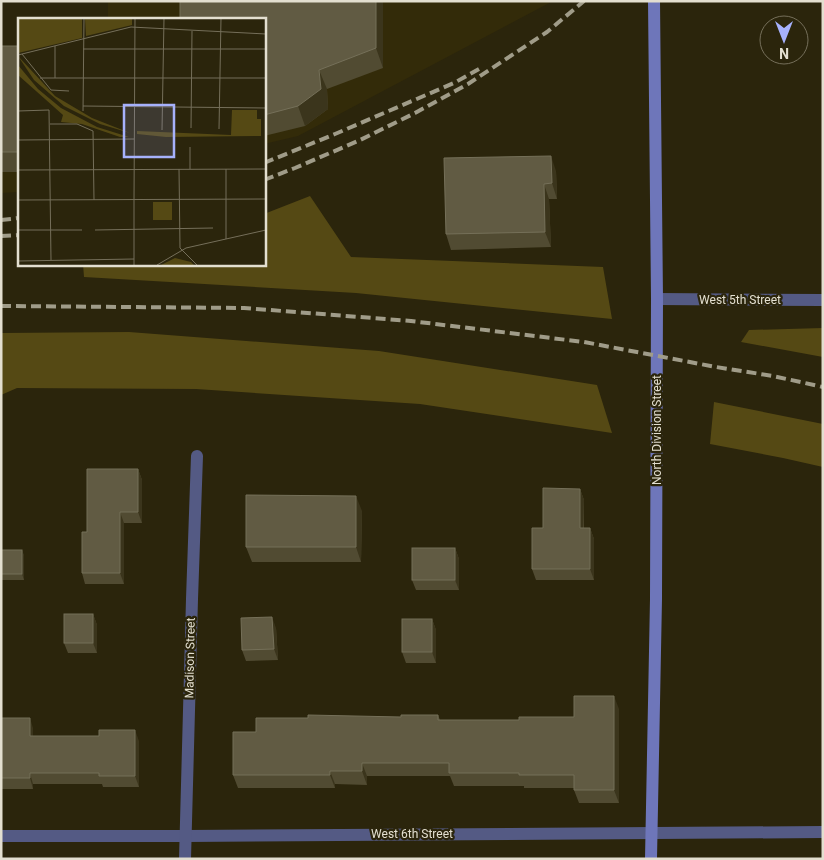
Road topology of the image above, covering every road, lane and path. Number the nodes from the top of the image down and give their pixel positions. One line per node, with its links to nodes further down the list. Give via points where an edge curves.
1 (654, 1): 2 (main road, North Division Street)
2 (657, 299): 3 (street, West 5th Street); 6 (main road, North Division Street)
3 (823, 300)
4 (197, 456): 8 (street, Madison Street)
5 (823, 832): 6 (street, West 6th Street)
6 (651, 833): 8 (street, West 6th Street); 10 (main road, North Division Street)
7 (1, 836): 8 (street, West 6th Street)
8 (186, 836): 9 (street, Madison Street)
9 (185, 859)
10 (651, 859)

